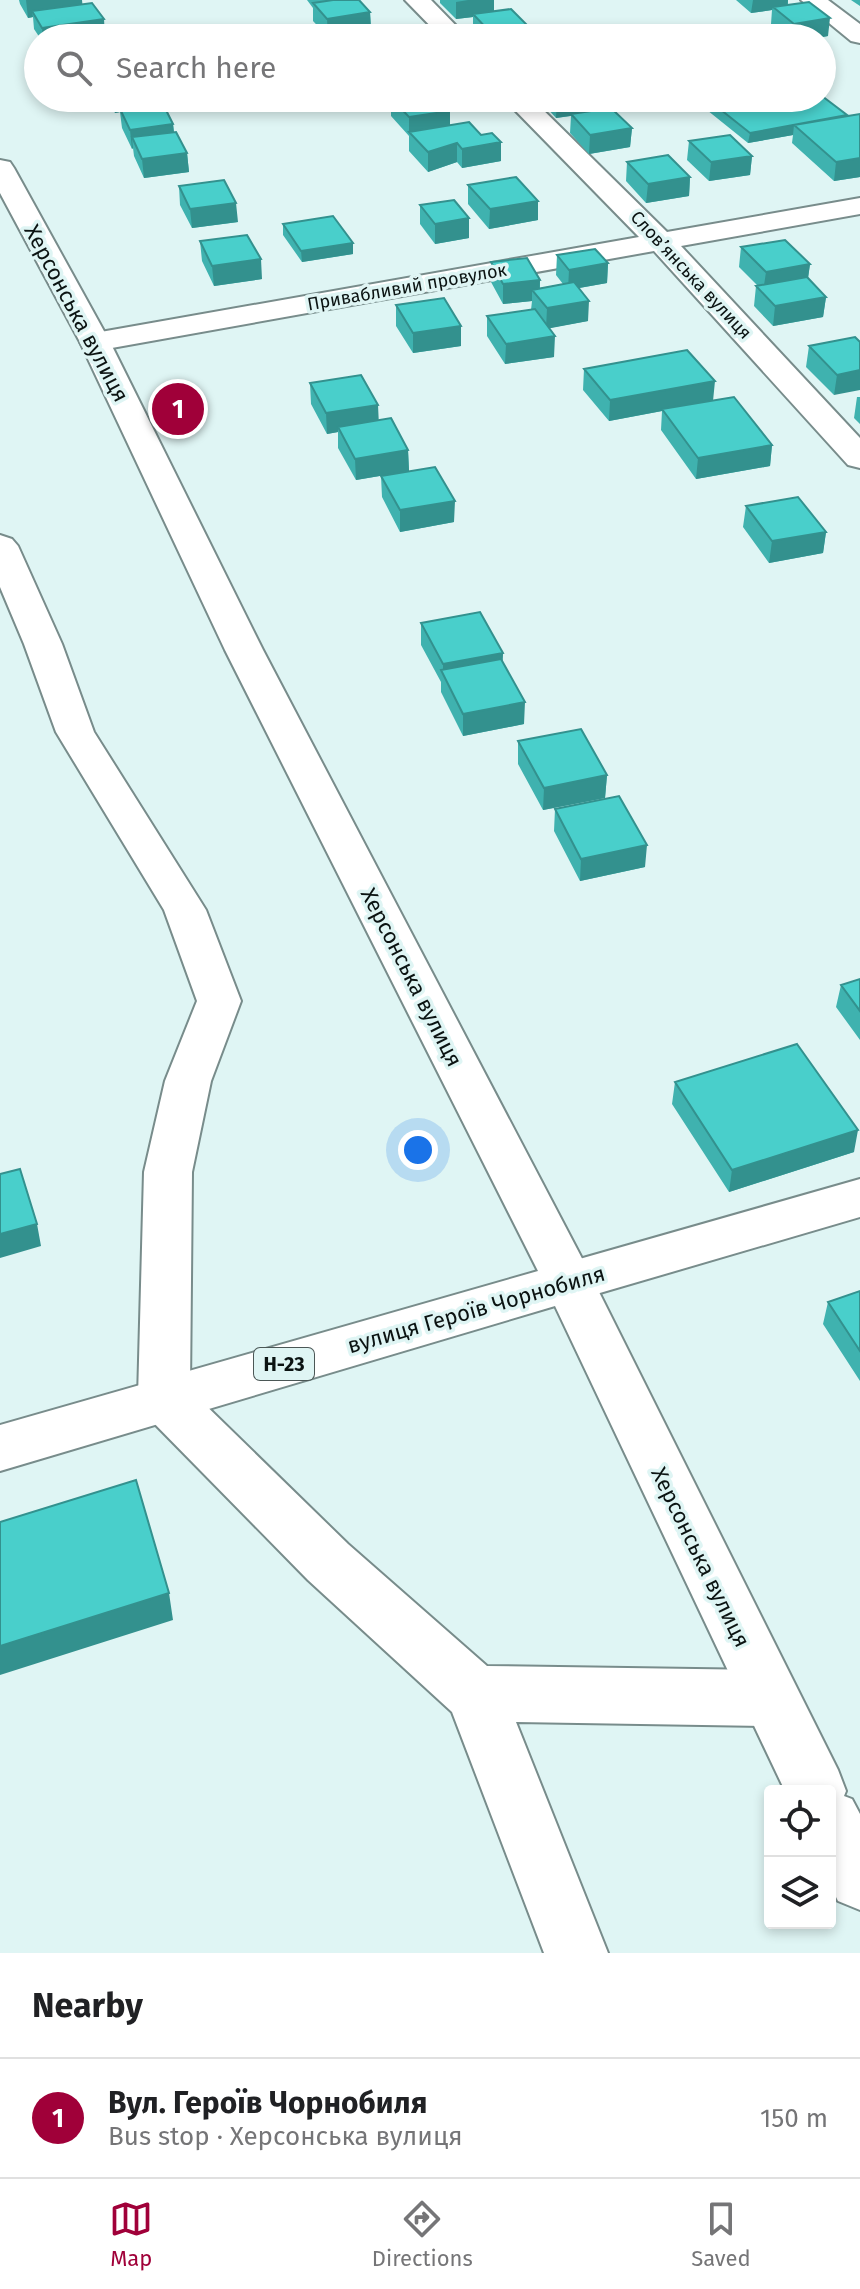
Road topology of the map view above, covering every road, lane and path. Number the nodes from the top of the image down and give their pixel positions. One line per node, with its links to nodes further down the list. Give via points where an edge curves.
1 (417, 0): 3 (main road)
2 (813, 0): 4 (main road)
3 (442, 24)
4 (860, 36)
5 (530, 112): 8 (main road, Словʼянська вулиця)
6 (0, 168): 9 (main road, Херсонська вулиця)
7 (860, 206): 8 (main road, Привабливий провулок)
8 (661, 242): 9 (main road, Привабливий провулок); 10 (main road, Словʼянська вулиця)
9 (95, 342): 13 (main road, Херсонська вулиця, via 244,650)
10 (860, 458)
11 (0, 546): 14 (main road, via 75,732 185,910 219,1001 188,1081 168,1172)
12 (860, 1198): 13 (main road, вулиця Героїв Чорнобиля)
13 (569, 1282): 14 (main road, вулиця Героїв Чорнобиля / Н-23); 17 (main road, Херсонська вулиця)
14 (164, 1398): 15 (main road, вулиця Героїв Чорнобиля / Н-23); 16 (main road, via 328,1562)
15 (0, 1448)
16 (475, 1694): 17 (main road); 21 (main road)
17 (769, 1698): 18 (main road, Херсонська вулиця)
18 (813, 1785)
19 (836, 1832): 20 (main road)
20 (860, 1879)
21 (576, 1953)

